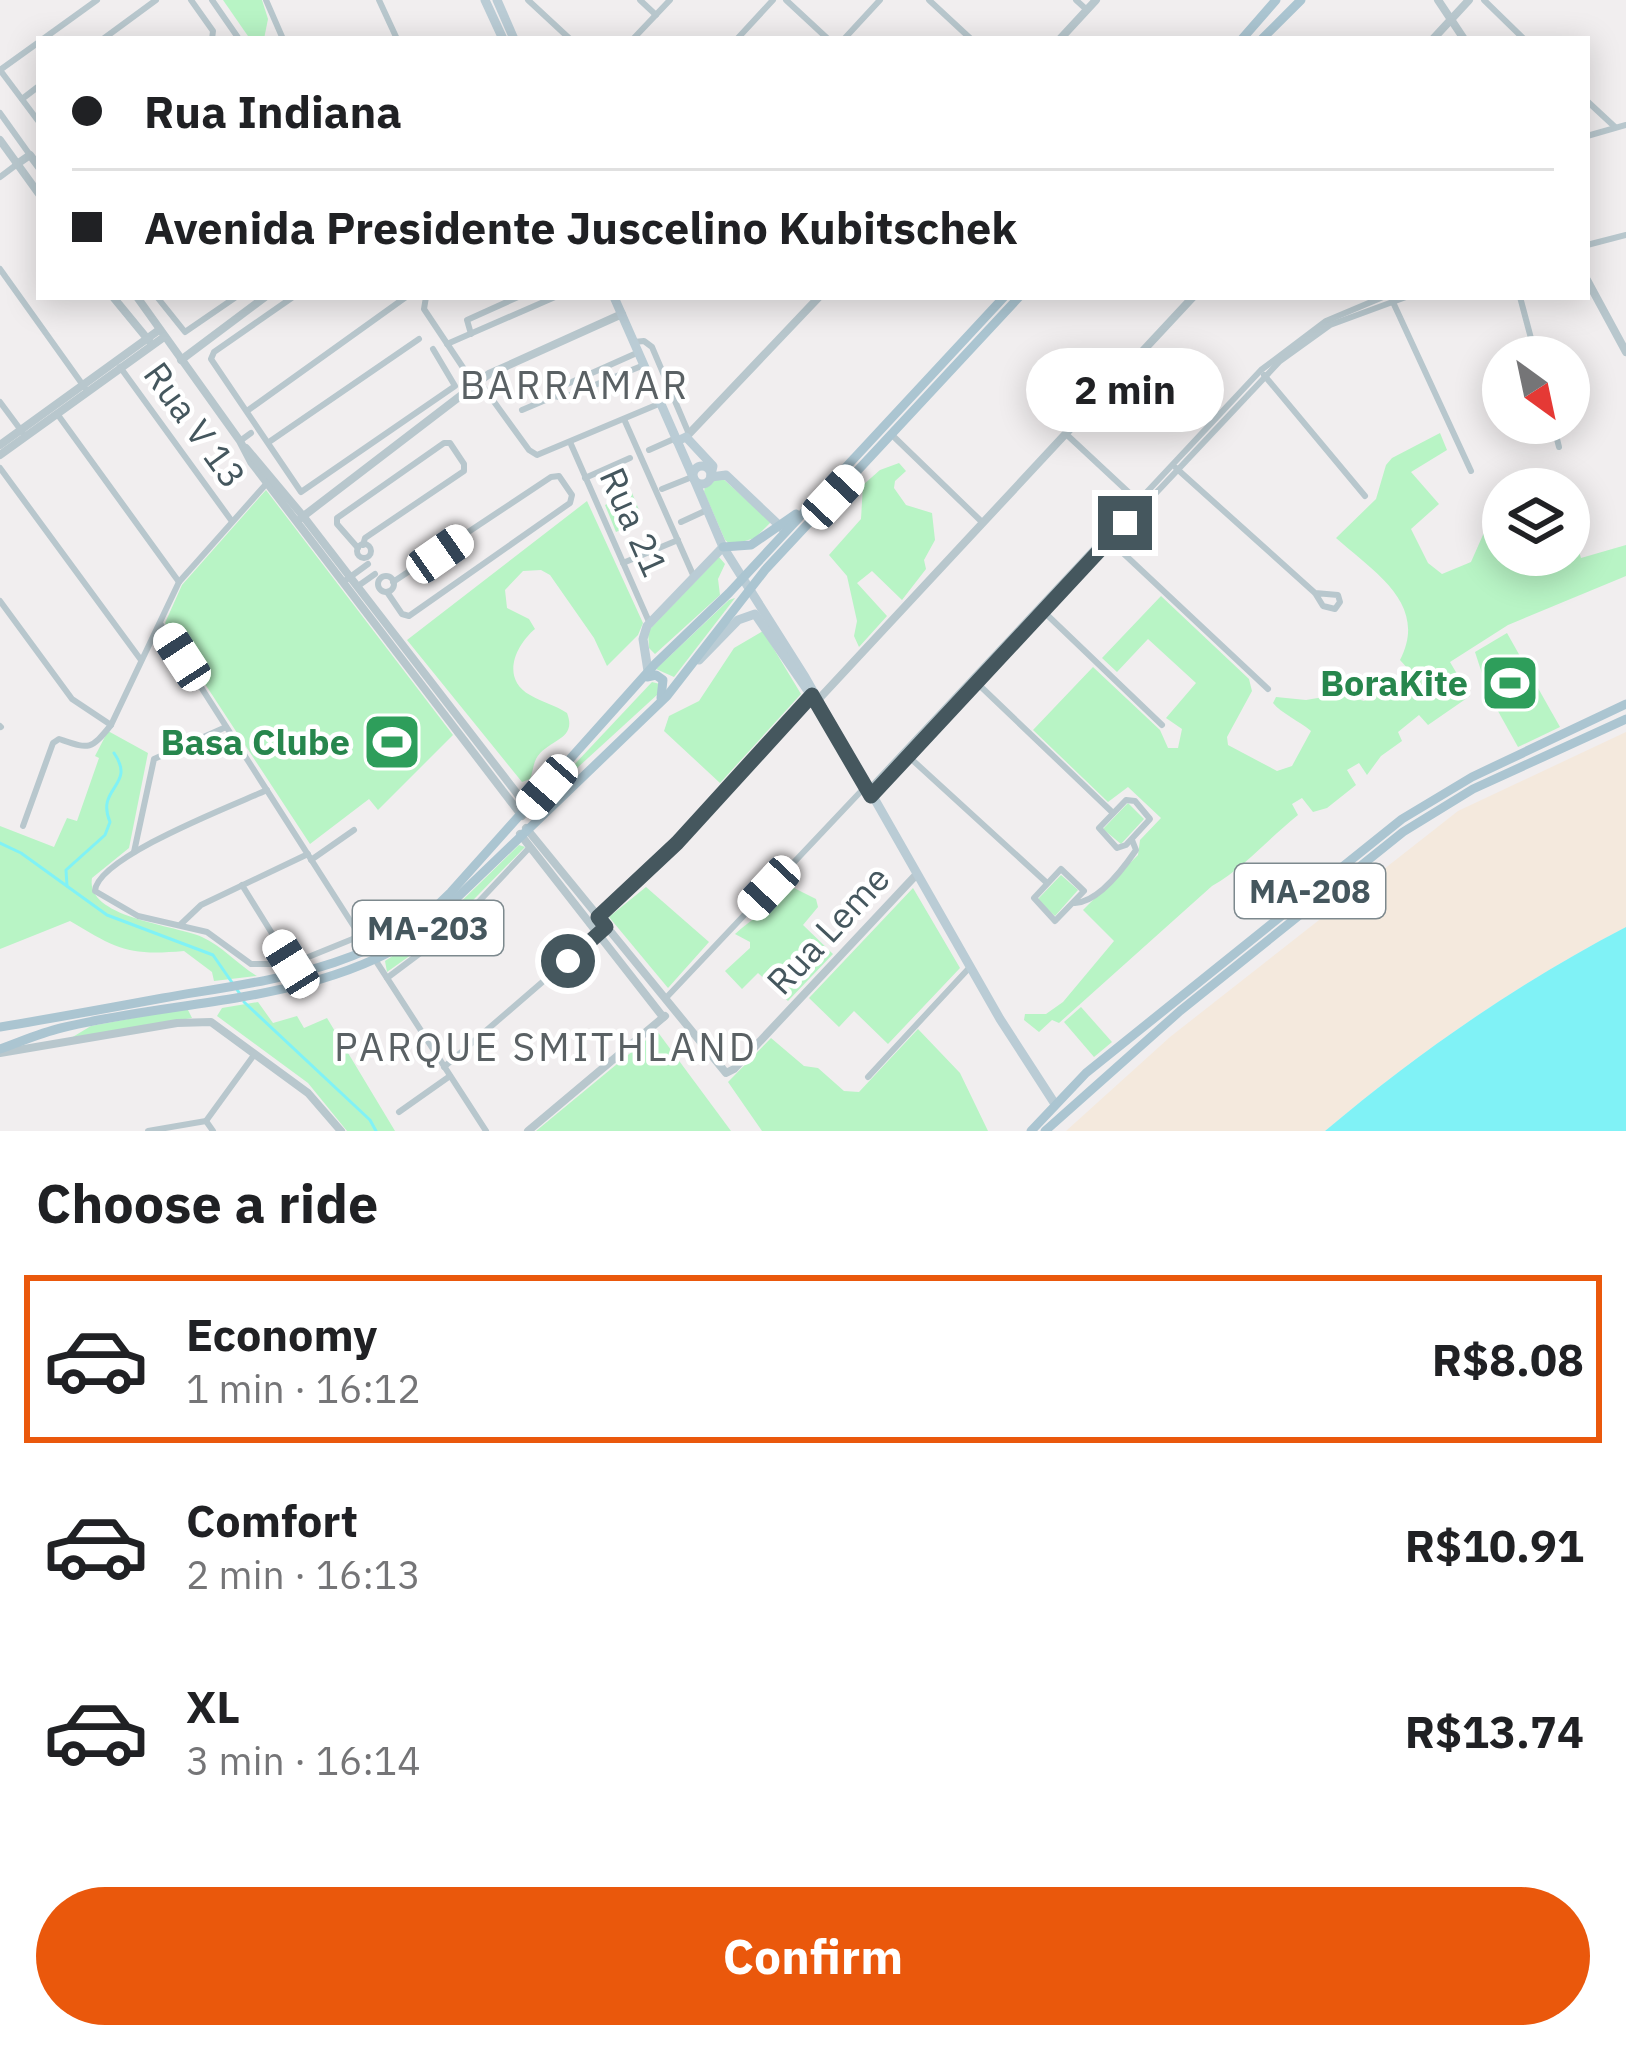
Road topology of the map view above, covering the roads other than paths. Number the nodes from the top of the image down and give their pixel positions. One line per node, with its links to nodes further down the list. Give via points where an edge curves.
1 (97, 0): 27 (street)
2 (156, 0): 28 (street)
3 (191, 0): 29 (street)
4 (212, 0): 30 (street)
5 (266, 0): 26 (street)
6 (380, 0): 33 (street)
7 (485, 0): 34 (main road)
8 (497, 0): 35 (main road)
9 (528, 0): 36 (street)
10 (640, 0): 24 (street)
11 (670, 0): 24 (street)
12 (773, 0): 38 (street)
13 (786, 0): 39 (street)
14 (880, 0): 40 (street)
15 (929, 0): 41 (street)
16 (1076, 0): 23 (street)
17 (1096, 0): 23 (street)
18 (1276, 0): 43 (main road)
19 (1301, 0): 44 (main road)
20 (1438, 0): 25 (street)
21 (1469, 0): 25 (street)
22 (1484, 0): 47 (street)
23 (1087, 10): 42 (street)
24 (656, 15): 37 (street)
25 (1452, 18): 45 (street); 46 (street)
26 (277, 25): 31 (street); 32 (street)
27 (47, 36)
28 (107, 36)
29 (212, 36)
30 (237, 36)
31 (274, 36)
32 (282, 36)
33 (396, 36)
34 (502, 36)
35 (513, 36)
36 (567, 36)
37 (637, 36)
38 (740, 36)
39 (825, 36)
40 (847, 36)
41 (968, 36)
42 (1063, 36)
43 (1245, 36)
44 (1265, 36)
45 (1436, 36)
46 (1462, 36)
47 (1521, 36)
48 (36, 44): 49 (street)
49 (0, 70): 51 (street)
50 (36, 88): 51 (street)
51 (22, 99): 54 (street)
52 (1590, 103): 56 (street)
53 (0, 113): 59 (street)
54 (36, 118)
55 (1626, 125): 56 (street)
56 (1616, 128): 57 (street)
57 (1590, 135)
58 (0, 140): 61 (street)
59 (30, 155): 60 (street); 61 (street)
60 (36, 162)
61 (17, 164): 62 (street); 63 (street)
62 (0, 177)
63 (36, 190)
64 (1626, 235): 65 (street)
65 (1590, 244)
66 (0, 269): 101 (street)
67 (1590, 286): 95 (street)
68 (115, 300): 91 (street)
69 (139, 300): 87 (street)
70 (160, 300): 71 (street, via 184,332)
71 (232, 300)
72 (261, 300): 96 (street)
73 (288, 300): 107 (street, via 212,354)
74 (402, 300): 107 (street)
75 (426, 300): 92 (street)
76 (511, 300): 88 (street, via 467,320)
77 (548, 300): 88 (street)
78 (615, 300): 86 (main road)
79 (816, 300): 114 (street)
80 (1001, 300): 138 (main road)
81 (1016, 300): 112 (main road, MA-203)
82 (1190, 300): 113 (street)
83 (1384, 300): 99 (street, via 1330,325)
84 (1389, 300): 126 (street)
85 (1521, 300): 89 (street)
86 (622, 314): 93 (main road); 100 (street)
87 (162, 333): 91 (street); 96 (street)
88 (471, 334): 92 (street)
89 (1530, 336)
90 (419, 339): 116 (street)
91 (149, 342): 98 (street)
92 (447, 344): 100 (street)
93 (636, 347): 97 (main road); 102 (street); 114 (street, via 652,347)
94 (433, 349): 116 (street, via 455,386 304,491)
95 (1626, 352)
96 (181, 360): 115 (street)
97 (644, 364): 102 (street); 104 (main road)
98 (118, 365): 101 (street); 135 (street, Rua V 13)
99 (1263, 373): 124 (street); 131 (street)
100 (477, 382): 117 (street, via 533,454); 134 (street)
101 (85, 388): 106 (street)
102 (556, 396): 105 (street)
103 (0, 402): 110 (street)
104 (661, 403): 108 (street); 114 (main road)
105 (522, 410)
106 (54, 411): 110 (street); 149 (street)
107 (247, 411): 116 (street)
108 (624, 419): 117 (street); 141 (street)
109 (244, 425): 115 (street)
110 (23, 433): 119 (street); 122 (street)
111 (250, 434): 115 (street)
112 (892, 434): 137 (street); 139 (main road, MA-203)
113 (1066, 434): 132 (street); 137 (street)
114 (682, 438): 121 (street); 128 (main road); 128 (main road, via 710,460)
115 (240, 440): 129 (street); 134 (street)
116 (268, 442)
117 (570, 442): 127 (street, Rua 21)
118 (1558, 444): 120 (street)
119 (0, 445)
120 (1559, 447)
121 (649, 450)
122 (0, 455)
123 (630, 458): 127 (street)
124 (1173, 466): 132 (street); 154 (street)
125 (0, 468): 159 (street)
126 (1471, 471)
127 (585, 478): 145 (street, Rua 21)
128 (702, 481): 130 (street); 133 (main road); 138 (main road, via 724,474)
129 (268, 483): 134 (street); 135 (street)
130 (662, 489)
131 (1365, 496)
132 (1139, 502): 140 (street)
133 (707, 510): 136 (street); 143 (main road)
134 (300, 519): 148 (street)
135 (231, 520): 149 (street)
136 (681, 522)
137 (983, 523): 165 (street)
138 (783, 529): 139 (main road); 143 (main road, via 751,545); 151 (main road, MA-203)
139 (799, 534): 151 (main road, MA-203)
140 (1106, 538): 156 (street); 164 (street)
141 (678, 540): 145 (street); 147 (street)
142 (360, 547): 142 (street, via 464,471 450,443 337,518); 144 (street)
143 (723, 547): 147 (main road); 151 (main road)
144 (367, 561): 146 (street); 148 (street)
145 (623, 563): 158 (street, Rua 21)
146 (377, 577): 150 (street); 152 (street); 153 (street)
147 (694, 577): 158 (main road)
148 (346, 580): 152 (street)
149 (179, 582): 157 (street)
150 (393, 582): 153 (street); 153 (street, via 551,477 572,495 409,616)
151 (746, 583): 160 (main road, MA-203); 161 (main road, MA-203); 165 (main road)
152 (354, 589): 173 (street, via 519,796 530,796); 177 (street)
153 (387, 592)
154 (1315, 593)
155 (0, 601): 169 (street, via 72,699)
156 (1040, 609): 162 (street); 170 (street)
157 (160, 623): 159 (street); 171 (street)
158 (650, 624): 160 (main road, via 643,638)
159 (141, 660): 169 (street)
160 (648, 672): 163 (main road, MA-203)
161 (681, 679): 165 (main road, via 752,614); 167 (main road, MA-203)
162 (974, 681): 172 (street); 176 (street)
163 (638, 683): 167 (main road, via 654,675 663,680); 173 (main road, MA-203)
164 (1268, 689)
165 (814, 699): 175 (main road); 189 (street)
166 (1626, 704): 206 (main road, MA-208, via 1402,819)
167 (656, 706): 180 (main road, MA-203)
168 (1626, 718): 211 (main road, MA-208, via 1422,819)
169 (111, 725): 178 (street, via 92,746 54,741)
170 (1162, 725)
171 (226, 727): 174 (street); 183 (street, via 154,759)
172 (906, 754): 175 (street); 186 (street)
173 (572, 758): 177 (main road, MA-203)
174 (267, 790): 183 (street); 184 (street)
175 (868, 792): 185 (main road); 200 (street)
176 (1114, 813): 181 (street, via 1099,829 1117,848); 181 (street, via 1130,799 1150,817)
177 (522, 816): 193 (main road, MA-203, via 445,898)
178 (22, 826)
179 (354, 830): 184 (street)
180 (523, 831): 182 (street); 194 (main road, MA-203, via 429,928)
181 (1132, 840): 188 (street, via 1130,859 1091,899)
182 (533, 844): 189 (street); 197 (street, via 455,927)
183 (134, 852): 190 (street, via 94,886 138,916)
184 (309, 857): 187 (street); 192 (street)
185 (916, 874): 195 (main road); 202 (street, Rua Leme, via 728,1073)
186 (1047, 883): 188 (street, via 1064,870 1084,889); 188 (street, via 1034,900 1053,920)
187 (242, 885): 190 (street); 196 (street)
188 (1075, 903)
189 (594, 920): 191 (street)
190 (181, 924): 196 (street, via 216,937 244,962)
191 (603, 931): 200 (street); 203 (street); 209 (street)
192 (360, 936): 193 (street); 196 (street)
193 (376, 948): 196 (main road, MA-203)
194 (376, 961): 197 (street); 198 (main road, MA-203, via 325,979)
195 (970, 967): 212 (street); 213 (main road)
196 (291, 969): 198 (main road, MA-203)
197 (387, 977): 209 (street)
198 (255, 987): 199 (main road, MA-203)
199 (225, 994): 201 (main road, MA-203); 204 (street); 205 (main road, MA-203)
200 (664, 999): 202 (street)
201 (196, 1004): 204 (street); 207 (main road, MA-203, via 53,1030)
202 (673, 1010): 203 (street)
203 (663, 1017): 220 (street)
204 (205, 1021): 207 (street); 208 (street)
205 (0, 1027)
206 (1127, 1040): 211 (main road, via 1132,1049); 213 (main road, MA-208)
207 (0, 1050)
208 (256, 1053): 215 (street); 218 (street)
209 (444, 1067): 210 (street)
210 (450, 1076): 214 (street); 219 (street)
211 (1107, 1076): 222 (main road, MA-208)
212 (868, 1077)
213 (1055, 1104): 221 (main road, MA-208)
214 (399, 1112)
215 (206, 1121): 216 (street); 217 (street)
216 (148, 1131)
217 (213, 1131)
218 (341, 1131)
219 (486, 1131)
220 (528, 1131)
221 (1031, 1131)
222 (1046, 1131)

